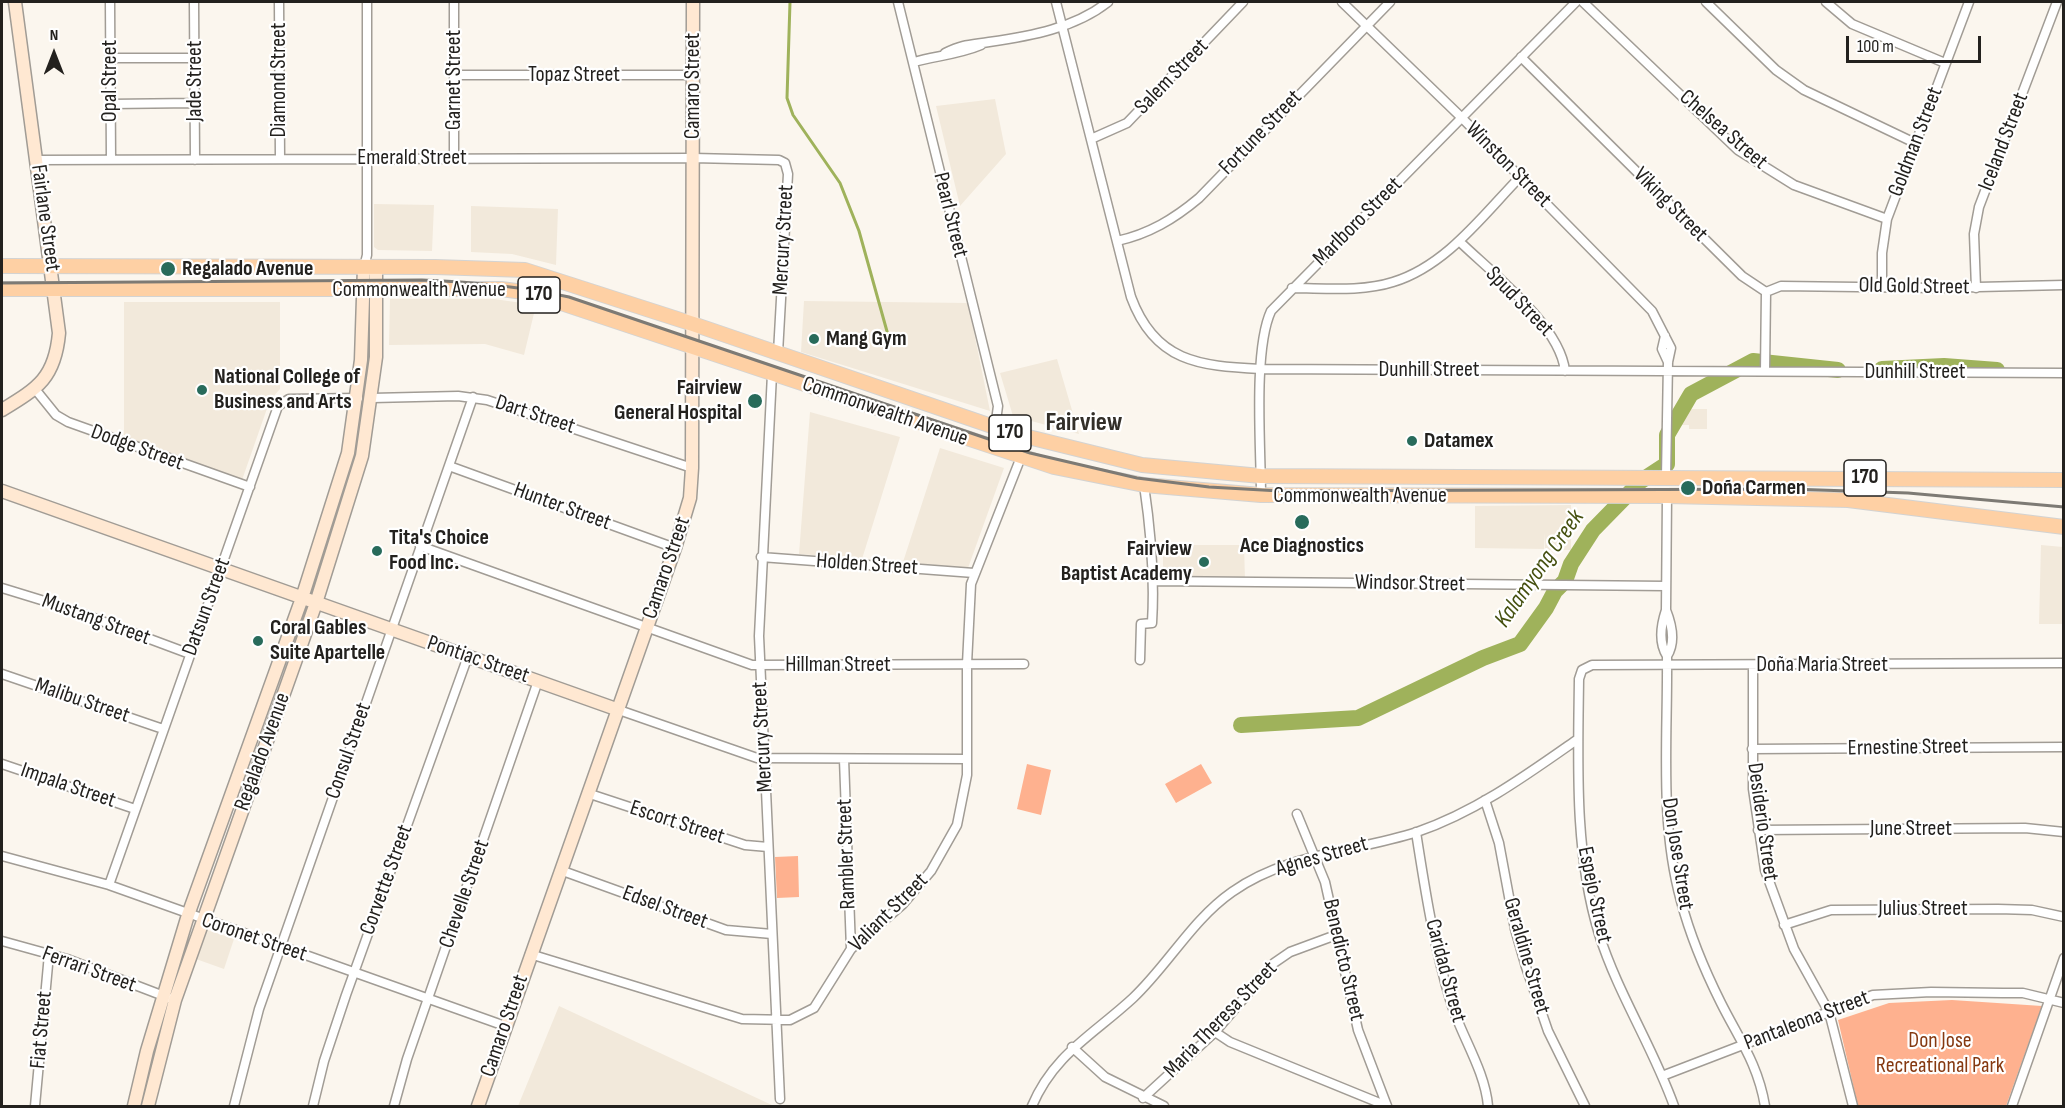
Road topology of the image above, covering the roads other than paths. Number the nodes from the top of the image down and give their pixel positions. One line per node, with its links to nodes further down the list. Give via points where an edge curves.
1 (15, 2): 38 (street, Fairlane Street)
2 (110, 2): 23 (street, Opal Street)
3 (194, 2): 24 (street, Jade Street)
4 (279, 2): 36 (street, Diamond Street)
5 (367, 2): 37 (street, Regalado Avenue)
6 (454, 2): 27 (street, Garnet Street)
7 (693, 2): 28 (street, Camaro Street)
8 (898, 2): 25 (street, Pearl Street)
9 (1056, 2): 21 (street, Dunhill Street)
10 (1108, 2): 21 (street, via 1092,14)
11 (1244, 2): 32 (street, Salem Street, via 1127,123)
12 (1342, 2): 20 (street, Winston Street)
13 (1390, 2): 20 (street, Fortune Street)
14 (1576, 2): 22 (street, Marlboro Street)
15 (1583, 2): 43 (street, Chelsea Street, via 1738,150 1794,185)
16 (1706, 2): 33 (street, via 1776,70 1804,90)
17 (1826, 2): 26 (street, via 1852,24)
18 (1969, 2): 26 (street, Goldman Street)
19 (2057, 2): 55 (street, Iceland Street, via 1979,207 1974,234)
20 (1367, 25): 31 (street, Winston Street); 45 (street, Fortune Street, via 1192,204 1155,228)
21 (1062, 26): 25 (street); 32 (street, Dunhill Street)
22 (1521, 57): 31 (street, Marlboro Street); 60 (street, Viking Street, via 1742,276)
23 (110, 58): 24 (street); 30 (street, Opal Street)
24 (195, 58): 29 (street, Jade Street)
25 (914, 62): 75 (street, Pearl Street, via 998,406)
26 (1945, 63): 33 (street, Goldman Street)
27 (454, 75): 28 (street, Topaz Street); 34 (street, Garnet Street)
28 (693, 75): 35 (street, Camaro Street)
29 (195, 103): 30 (street); 40 (street, Jade Street)
30 (110, 104): 39 (street, Opal Street)
31 (1461, 117): 42 (street, Winston Street); 54 (street, Marlboro Street)
32 (1091, 139): 45 (street, Dunhill Street)
33 (1915, 143): 43 (street, Goldman Street)
34 (454, 158): 35 (street, Emerald Street); 37 (street, Emerald Street)
35 (693, 158): 41 (street, Emerald Street, via 770,158); 61 (street, Camaro Street)
36 (280, 159): 37 (street, Emerald Street); 40 (street, Emerald Street)
37 (367, 159): 46 (street, Regalado Avenue)
38 (38, 160): 39 (street, Emerald Street); 48 (street, Fairlane Street)
39 (111, 160): 40 (street, Emerald Street)
40 (195, 160)
41 (785, 163): 63 (street, Mercury Street, via 788,174)
42 (1520, 177): 44 (street); 67 (street, Winston Street, via 1652,311 1665,336 1662,349)
43 (1887, 219): 52 (street, Goldman Street)
44 (1459, 241): 54 (street, via 1436,260 1394,282 1362,287); 65 (street, Spud Street, via 1550,331 1564,356)
45 (1117, 242): 64 (street, Dunhill Street, via 1138,316 1172,354 1207,366)
46 (369, 263): 48 (main road, Commonwealth Avenue / 170); 49 (main road, Commonwealth Avenue / 170); 53 (street, Regalado Avenue)
47 (2, 266): 48 (main road, Commonwealth Avenue / 170)
48 (51, 267): 57 (street, Fairlane Street)
49 (508, 269): 50 (main road, Commonwealth Avenue / 170); 58 (main road, via 514,279)
50 (525, 270): 59 (main road, via 516,278); 61 (main road, Commonwealth Avenue / 170)
51 (2064, 285): 55 (street, Old Gold Street)
52 (1882, 286): 55 (street, Old Gold Street); 60 (street, Old Gold Street, via 1781,286)
53 (370, 288): 57 (main road, Commonwealth Avenue / 170); 58 (main road, Commonwealth Avenue / 170); 72 (street, Regalado Avenue); 73 (street, Regalado Avenue)
54 (1292, 288): 64 (street, Marlboro Street, via 1266,321)
55 (1976, 288)
56 (2, 289): 57 (main road, Commonwealth Avenue / 170)
57 (55, 289): 70 (street, Fairlane Street, via 58,346 52,369)
58 (505, 289): 59 (main road, Commonwealth Avenue / 170)
59 (520, 291): 62 (main road, Commonwealth Avenue / 170, via 556,299)
60 (1766, 292): 66 (street)
61 (693, 324): 62 (street, Camaro Street); 63 (main road, Commonwealth Avenue / 170)
62 (693, 347): 69 (main road, Commonwealth Avenue / 170); 78 (street, Camaro Street)
63 (778, 353): 75 (main road, Commonwealth Avenue / 170)
64 (1261, 369): 65 (street, Dunhill Street); 79 (street, Marlboro Street)
65 (1565, 371): 67 (street, Dunhill Street)
66 (1765, 371): 67 (street, Dunhill Street); 68 (street, Dunhill Street)
67 (1668, 372): 80 (street, Winston Street)
68 (2064, 373)
69 (772, 374): 76 (main road, Commonwealth Avenue / 170); 90 (street, Mercury Street)
70 (35, 389): 74 (street, Fairlane Street); 83 (street, Dodge Street, via 56,415 68,422)
71 (473, 397): 73 (street, Dart Street); 77 (street, Consul Street); 78 (street, Dart Street, via 513,406)
72 (357, 398): 83 (street, Datsun Street, via 282,401); 96 (street, Regalado Avenue, via 348,453)
73 (372, 398): 97 (street, Regalado Avenue, via 359,467)
74 (2, 410)
75 (995, 428): 79 (main road, Commonwealth Avenue / 170, via 1142,465)
76 (1021, 457): 82 (main road, Commonwealth Avenue / 170); 92 (street, Valiant Street)
77 (449, 466): 88 (street, Consul Street); 89 (street, Hunter Street)
78 (692, 468): 89 (street, Camaro Street, via 690,498)
79 (1261, 476): 80 (main road, Commonwealth Avenue / 170); 85 (street, Marlboro Street)
80 (1666, 477): 81 (main road, Commonwealth Avenue / 170)
81 (2064, 480)
82 (1144, 485): 85 (main road, Commonwealth Avenue / 170); 93 (street)
83 (250, 488): 91 (street, Datsun Street)
84 (2, 491): 91 (street, Pontiac Street)
85 (1262, 495): 86 (main road, Commonwealth Avenue / 170)
86 (1666, 496): 87 (main road, Commonwealth Avenue / 170, via 1856,501); 94 (street, Don Jose Street)
87 (2064, 527)
88 (420, 546): 98 (street, Hillman Street); 99 (street, Consul Street)
89 (675, 548): 98 (street, Camaro Street)
90 (761, 557): 92 (street, Holden Street); 107 (street, Mercury Street)
91 (221, 569): 96 (street, Pontiac Street); 100 (street, Datsun Street)
92 (974, 573): 105 (street, Valiant Street, via 968,609)
93 (1155, 581): 94 (street, Windsor Street); 102 (street, via 1152,623 1142,624)
94 (1666, 586): 103 (street, Don Jose Street, via 1666,610 1672,624 1672,648)
95 (2, 588): 100 (street, Mustang Street)
96 (302, 598): 97 (street, Pontiac Street); 133 (street, Regalado Avenue)
97 (316, 603): 99 (street, Pontiac Street); 135 (street, Regalado Avenue)
98 (646, 627): 107 (street, Hillman Street); 112 (street, Camaro Street)
99 (391, 629): 101 (street, Pontiac Street); 140 (street, Consul Street)
100 (190, 654): 113 (street, Datsun Street)
101 (468, 656): 111 (street, Pontiac Street); 145 (street, Corvette Street)
102 (1140, 660)
103 (1667, 661): 108 (street, Doña Maria Street); 109 (street, Doña Maria Street, via 1592,665); 155 (street, Don Jose Street, via 1666,785 1681,901 1711,980)
104 (2064, 663): 108 (street, Doña Maria Street)
105 (967, 664): 106 (street, Hillman Street); 107 (street, Hillman Street); 119 (street, Valiant Street)
106 (1024, 664)
107 (759, 665): 117 (street, Mercury Street)
108 (1753, 666): 116 (street, Desiderio Street)
109 (1582, 670): 114 (street, Espejo Street)
110 (2, 674): 113 (street, Malibu Street)
111 (538, 681): 112 (street, Pontiac Street); 148 (street, Chevelle Street)
112 (616, 709): 117 (street, Pontiac Street); 121 (street, Camaro Street)
113 (163, 729): 123 (street, Datsun Street)
114 (1578, 739): 122 (street, Agnes Street); 157 (street, Espejo Street, via 1581,840 1599,934)
115 (2064, 747): 116 (street, Ernestine Street)
116 (1752, 749): 125 (street, Desiderio Street)
117 (765, 759): 118 (street, Pontiac Street); 128 (street, Mercury Street)
118 (844, 759): 119 (street, Pontiac Street); 141 (street, Rambler Street)
119 (967, 759): 141 (street, Valiant Street, via 962,807 940,859 903,904)
120 (2, 764): 123 (street, Impala Street)
121 (587, 793): 128 (street, Escort Street, via 745,845); 131 (street, Camaro Street)
122 (1485, 800): 126 (street, Agnes Street, via 1462,814); 171 (street, Geraldine Street, via 1499,843 1526,967 1548,1031)
123 (135, 809): 132 (street, Datsun Street)
124 (1297, 814): 130 (street, Benedicto Street)
125 (1758, 830): 127 (street, June Street, via 2025,828); 136 (street, Desiderio Street, via 1765,870)
126 (1416, 832): 130 (street, Agnes Street); 170 (street, Caridad Street, via 1432,932 1451,1004 1484,1085)
127 (2064, 832)
128 (768, 847): 137 (street, Mercury Street)
129 (2, 856): 132 (street, Coronet Street)
130 (1314, 857): 138 (street, Benedicto Street, via 1326,882); 156 (street, Agnes Street, via 1283,865 1233,891 1214,906 1134,997)
131 (560, 870): 137 (street, Edsel Street, via 726,930); 143 (street, Camaro Street)
132 (109, 885): 133 (street, Coronet Street)
133 (188, 915): 135 (street, Coronet Street); 146 (street, Regalado Avenue)
134 (2064, 917): 136 (street, Julius Street, via 2010,909 1831,910)
135 (202, 920): 140 (street, Coronet Street); 149 (street, Regalado Avenue)
136 (1784, 925): 151 (street, Desiderio Street)
137 (772, 933): 152 (street, Mercury Street)
138 (1336, 935): 154 (street, Maria Theresa Street, via 1290,952 1274,963); 160 (street, Benedicto Street, via 1358,1030)
139 (2, 941): 142 (street, Ferrari Street)
140 (281, 948): 145 (street, Coronet Street); 164 (street, Consul Street, via 248,1045)
141 (851, 949): 152 (street, Valiant Street, via 814,1008 804,1015)
142 (49, 954): 146 (street, Ferrari Street); 161 (street, Fiat Street)
143 (530, 954): 152 (street, Valiant Street, via 725,1016); 153 (street, Camaro Street)
144 (2064, 958): 147 (street)
145 (354, 973): 148 (street, Coronet Street); 165 (street, Corvette Street)
146 (162, 996): 149 (street, Ferrari Street); 162 (street, Regalado Avenue)
147 (2049, 998): 150 (street, Pantaleona Street); 151 (street, Pantaleona Street, via 2003,993 1887,993); 175 (street)
148 (429, 999): 153 (street, Coronet Street); 166 (street, Chevelle Street)
149 (175, 1000): 163 (street, Regalado Avenue)
150 (2064, 1003)
151 (1829, 1012): 155 (street, Pantaleona Street); 174 (street, Desiderio Street)
152 (777, 1021): 159 (street, Mercury Street)
153 (505, 1026): 167 (street, Camaro Street)
154 (1215, 1032): 158 (street, Maria Theresa Street); 160 (street, via 1230,1042)
155 (1746, 1044): 157 (street, Pantaleona Street); 173 (street, Don Jose Street)
156 (1072, 1047): 158 (street, via 1105,1077); 168 (street, Agnes Street, via 1045,1081)
157 (1662, 1076): 172 (street, Espejo Street)
158 (1143, 1098): 169 (street)
159 (780, 1099)
160 (1387, 1106)
161 (35, 1107)
162 (134, 1107)
163 (148, 1107)
164 (234, 1107)
165 (313, 1107)
166 (394, 1107)
167 (478, 1107)
168 (1032, 1107)
169 (1164, 1107)
170 (1488, 1107)
171 (1585, 1107)
172 (1674, 1107)
173 (1765, 1107)
174 (1853, 1107)
175 (2012, 1107)

